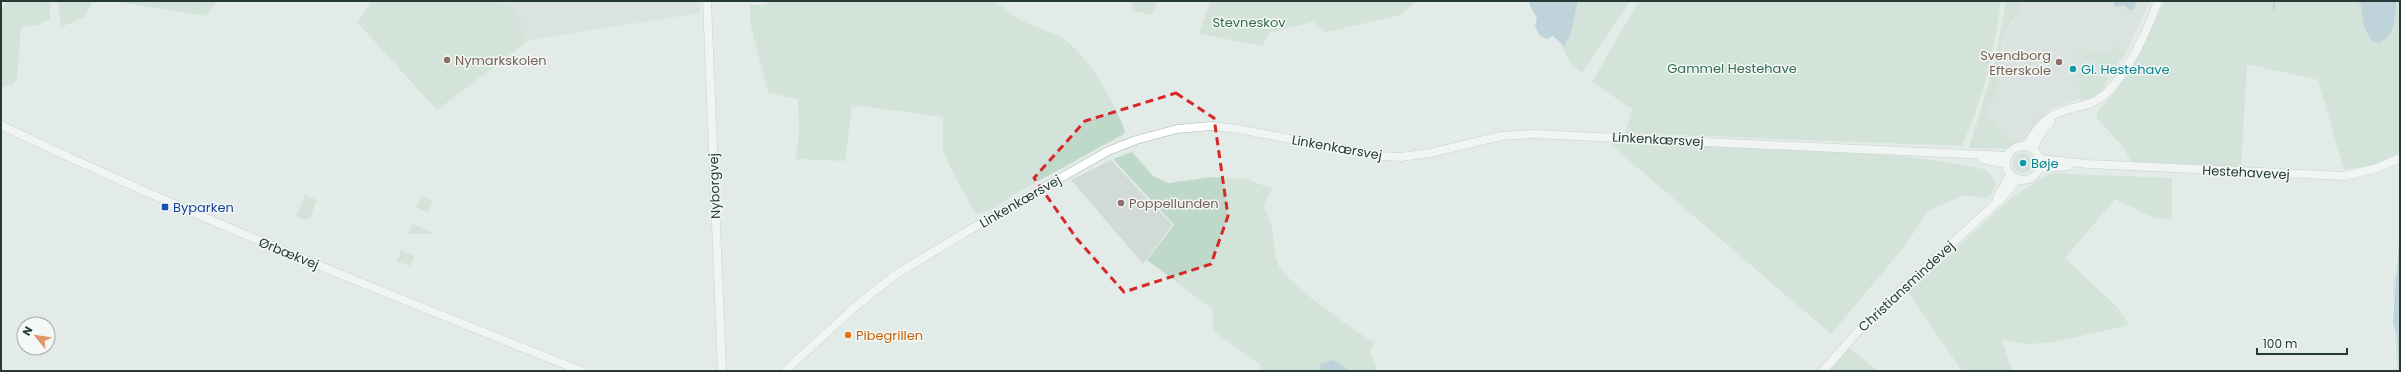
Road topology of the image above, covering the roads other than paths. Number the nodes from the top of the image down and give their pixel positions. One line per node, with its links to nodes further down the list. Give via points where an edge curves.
1 (707, 1): 12 (street, Nyborgvej)
2 (2158, 1): 4 (street, via 2144,33 2116,83 2089,105 2063,111 2045,128)
3 (1, 125): 11 (street, Ørbækvej, via 122,182 233,230)
4 (2030, 148): 6 (street); 7 (street, via 2015,148)
5 (2400, 158): 8 (street, Hestehavevej, via 2377,168 2344,176)
6 (2040, 159): 8 (street, Hestehavevej); 9 (street)
7 (2007, 160): 10 (street); 13 (street, Linkenkærsvej, via 1961,154 1533,134 1501,136 1430,153 1401,157 1355,152 1238,128 1211,126 1177,129 1108,151 958,237 875,290)
8 (2088, 164): 9 (street, Hestehavevej)
9 (2040, 168): 10 (street, via 2033,177)
10 (2014, 177): 14 (street, Christiansmindevej, via 1992,205 1868,320)
11 (581, 371)
12 (722, 371)
13 (785, 371)
14 (1823, 371)

